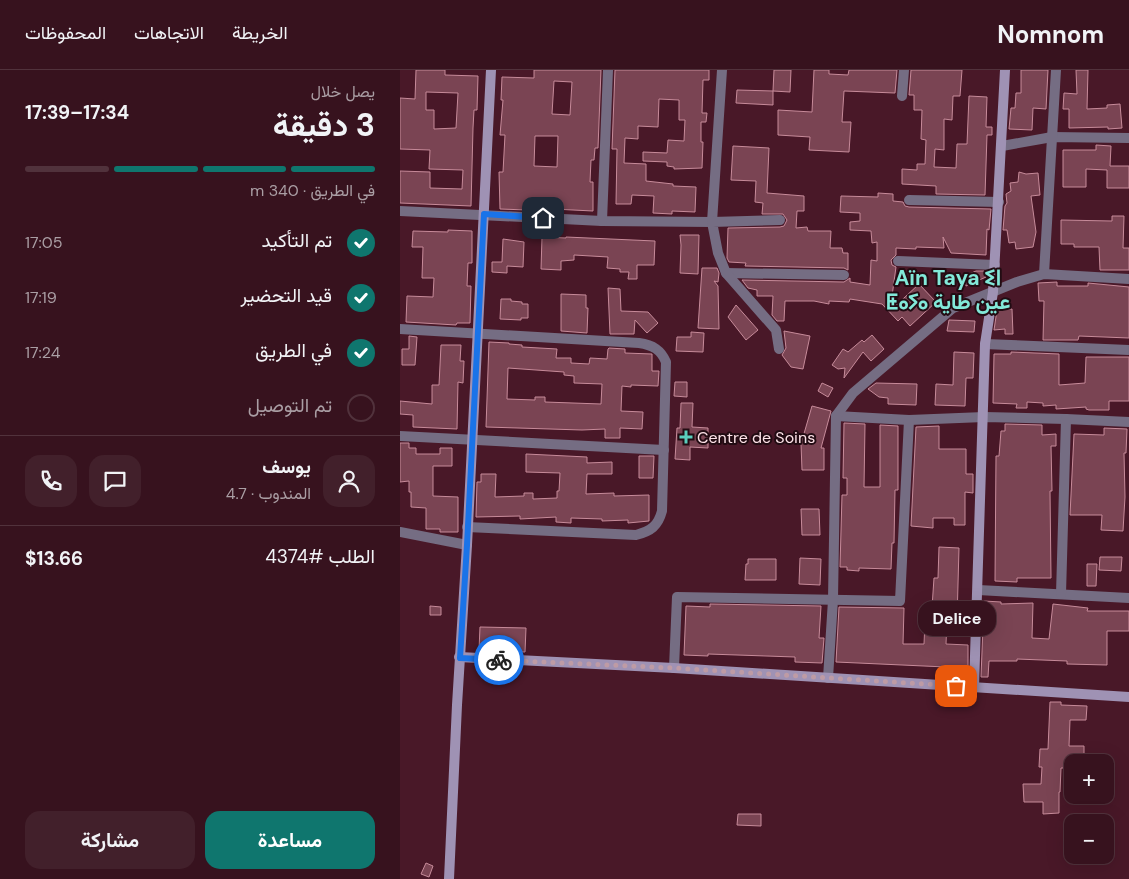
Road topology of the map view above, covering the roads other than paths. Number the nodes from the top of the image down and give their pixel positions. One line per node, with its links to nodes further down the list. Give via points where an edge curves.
1 (491, 70): 14 (main road)
2 (608, 70): 16 (street)
3 (722, 70): 17 (street)
4 (904, 70): 7 (street)
5 (1005, 70): 10 (main road)
6 (1056, 70): 8 (street)
7 (902, 96)
8 (1052, 137): 9 (street); 10 (street); 21 (street)
9 (1129, 138)
10 (1002, 146): 12 (main road)
11 (909, 200): 12 (street)
12 (999, 202): 19 (main road)
13 (400, 211): 14 (street)
14 (484, 214): 16 (street); 26 (main road)
15 (780, 220): 17 (street)
16 (602, 221): 17 (street)
17 (712, 222): 20 (street)
18 (898, 261): 19 (street)
19 (995, 265): 24 (main road)
20 (726, 274): 22 (street); 28 (street, via 776,330)
21 (1044, 274): 23 (street); 24 (street)
22 (844, 275)
23 (1129, 279)
24 (993, 292): 27 (main road); 30 (street, via 953,308 853,393)
25 (400, 329): 26 (street)
26 (477, 333): 36 (main road); 37 (street, via 640,343 657,348 663,354 667,369)
27 (985, 344): 29 (street); 31 (main road)
28 (780, 349)
29 (1129, 350)
30 (836, 416): 33 (street); 44 (street)
31 (984, 417): 32 (street); 33 (street); 41 (main road)
32 (1066, 419): 34 (street); 42 (street)
33 (909, 420): 44 (street, via 900,601)
34 (1129, 422)
35 (400, 436): 36 (street)
36 (472, 440): 37 (street); 38 (main road)
37 (664, 450): 38 (street, via 662,511 651,530 644,533)
38 (467, 527): 40 (main road)
39 (400, 532): 40 (street)
40 (467, 545): 45 (main road)
41 (978, 590): 42 (street); 48 (main road)
42 (1061, 594): 43 (street)
43 (1129, 598)
44 (833, 600): 46 (street, via 677,597); 47 (street)
45 (460, 658): 46 (main road); 50 (main road)
46 (674, 668): 47 (main road)
47 (828, 678): 48 (main road)
48 (974, 687): 49 (main road)
49 (1129, 697)
50 (449, 879)

